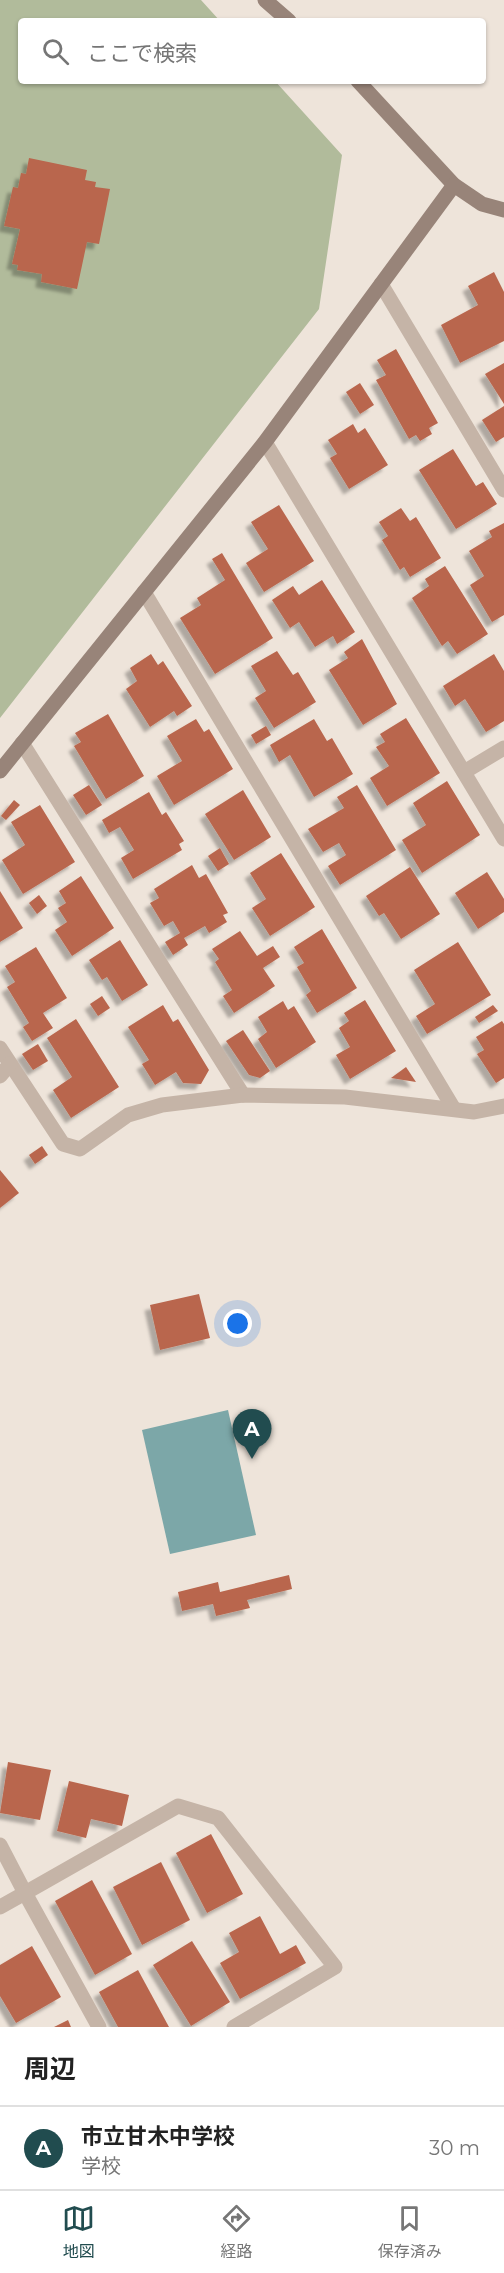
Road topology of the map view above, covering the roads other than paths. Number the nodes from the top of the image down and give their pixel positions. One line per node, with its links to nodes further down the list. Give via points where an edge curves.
1 (265, 0): 2 (street)
2 (286, 18)
3 (361, 84): 4 (street)
4 (454, 185): 5 (street, via 482,204); 6 (street)
5 (504, 210)
6 (381, 284): 7 (street); 8 (street)
7 (265, 442): 9 (street); 13 (street)
8 (504, 490)
9 (144, 592): 10 (street); 19 (street)
10 (22, 743): 12 (street); 17 (street)
11 (504, 748): 13 (street)
12 (0, 771)
13 (464, 772): 14 (street)
14 (504, 839)
15 (0, 1048): 16 (street)
16 (5, 1070): 17 (street, via 63,1144 80,1149 128,1115 162,1105)
17 (243, 1095): 19 (street, via 345,1097)
18 (504, 1106): 19 (street, via 474,1112)
19 (454, 1109)
20 (0, 1845): 21 (street)
21 (25, 1893): 22 (street); 23 (street); 24 (street, via 178,1806 218,1818 335,1966)
22 (0, 1907)
23 (99, 2027)
24 (234, 2027)

